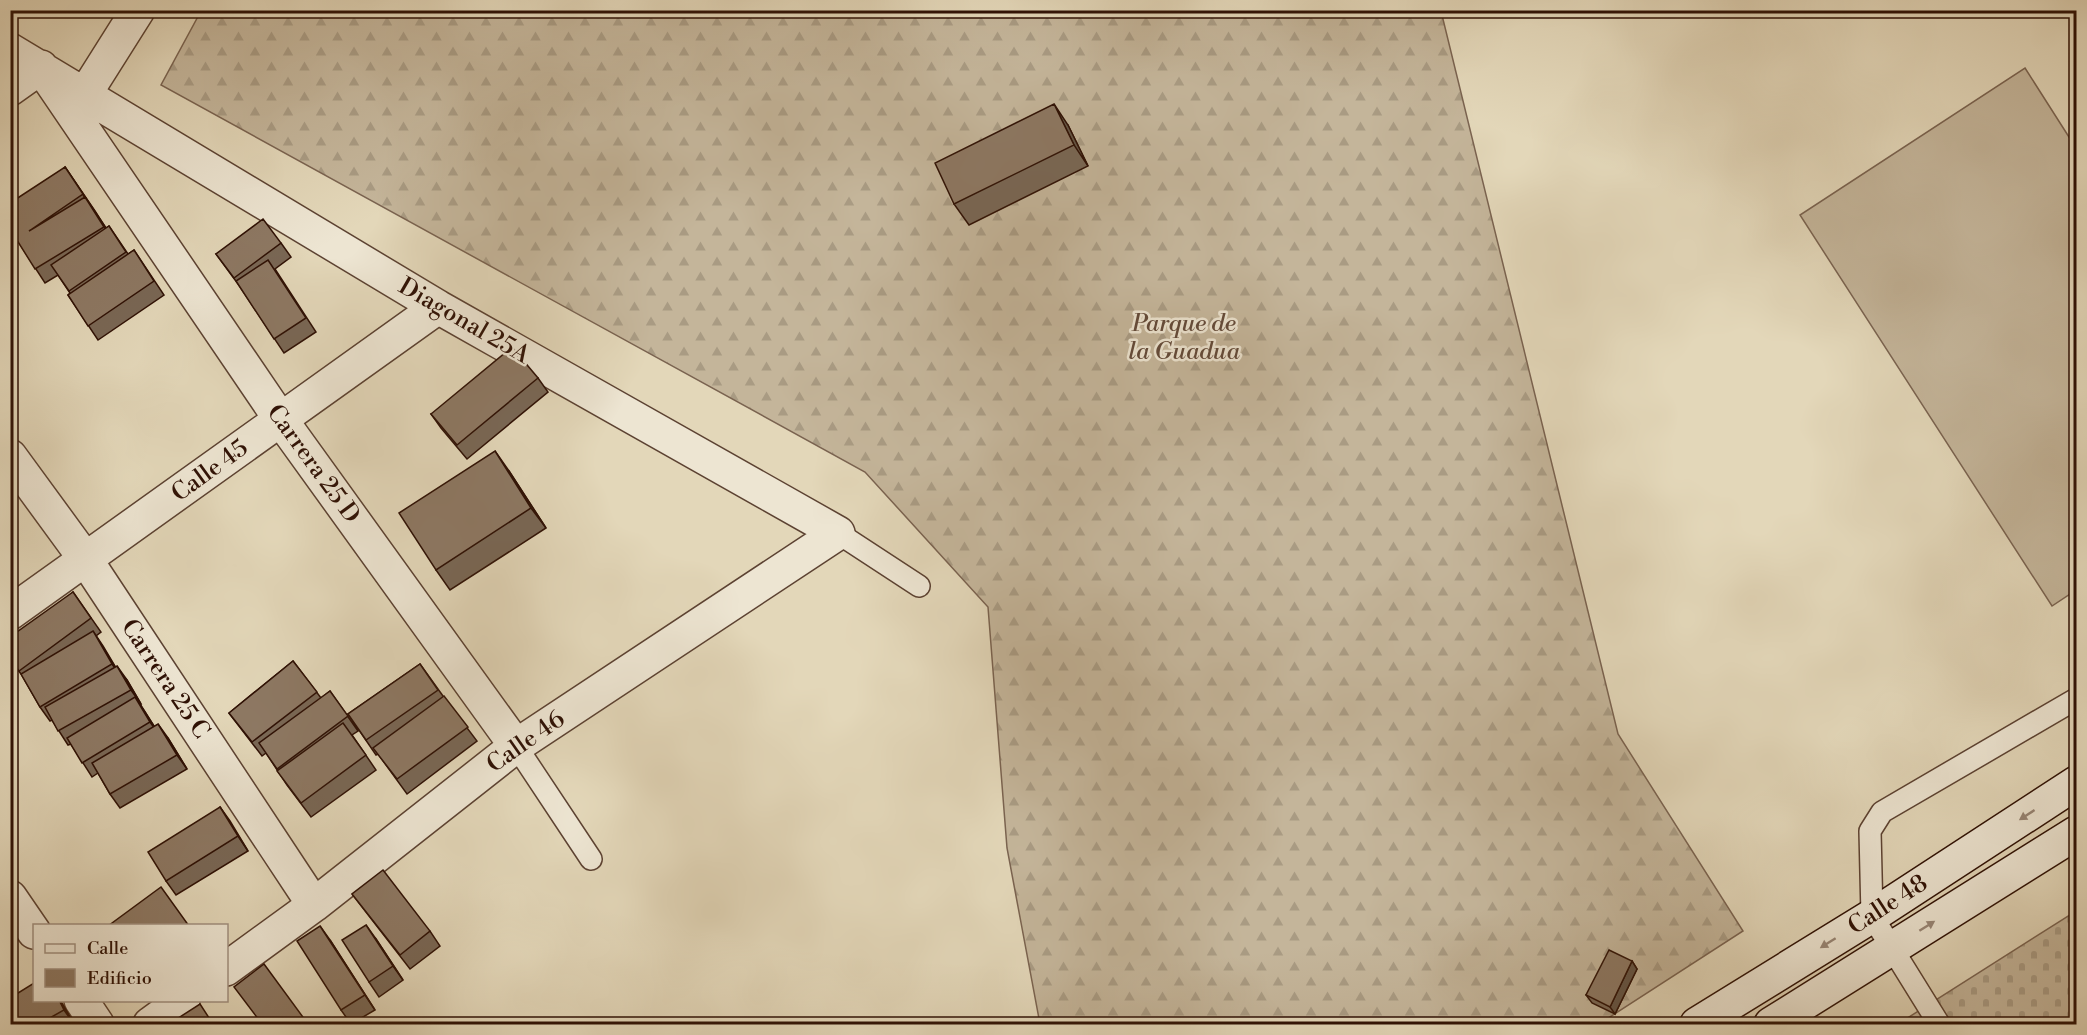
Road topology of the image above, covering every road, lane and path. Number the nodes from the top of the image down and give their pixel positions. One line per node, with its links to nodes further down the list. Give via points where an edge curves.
1 (138, 10): 5 (street)
2 (10, 50): 3 (street, Diagonal 25A)
3 (41, 67): 4 (street); 5 (street, Diagonal 25A)
4 (10, 89)
5 (78, 102): 6 (street, Diagonal 25A); 7 (street, Carrera 25 D)
6 (438, 307): 7 (street, Calle 45); 9 (street, Diagonal 25A)
7 (281, 420): 10 (street, Calle 45); 14 (street, Carrera 25 D)
8 (10, 456): 10 (street, Carrera 25 C)
9 (838, 533): 11 (lane, Diagonal 25A); 14 (street, Calle 46)
10 (86, 560): 12 (street, Calle 45); 19 (street, Carrera 25 C)
11 (919, 586)
12 (10, 614)
13 (2076, 699): 20 (lane, via 1882,812 1870,831)
14 (516, 746): 17 (lane, Carrera 25 D); 19 (street, Calle 46)
15 (2076, 783): 20 (street, Calle 48, one-way to 20)
16 (2076, 833): 22 (street, Calle 48, one-way to 16)
17 (591, 859)
18 (10, 897): 21 (street)
19 (315, 905): 23 (street, Calle 46)
20 (1872, 916): 22 (lane); 28 (street, Calle 48, one-way to 28)
21 (33, 932)
22 (1892, 949): 29 (street, Calle 48); 30 (lane)
23 (228, 968)
24 (82, 1002): 26 (street)
25 (180, 1002): 27 (street)
26 (98, 1024)
27 (150, 1024)
28 (1697, 1024)
29 (1771, 1024)
30 (1939, 1024)

